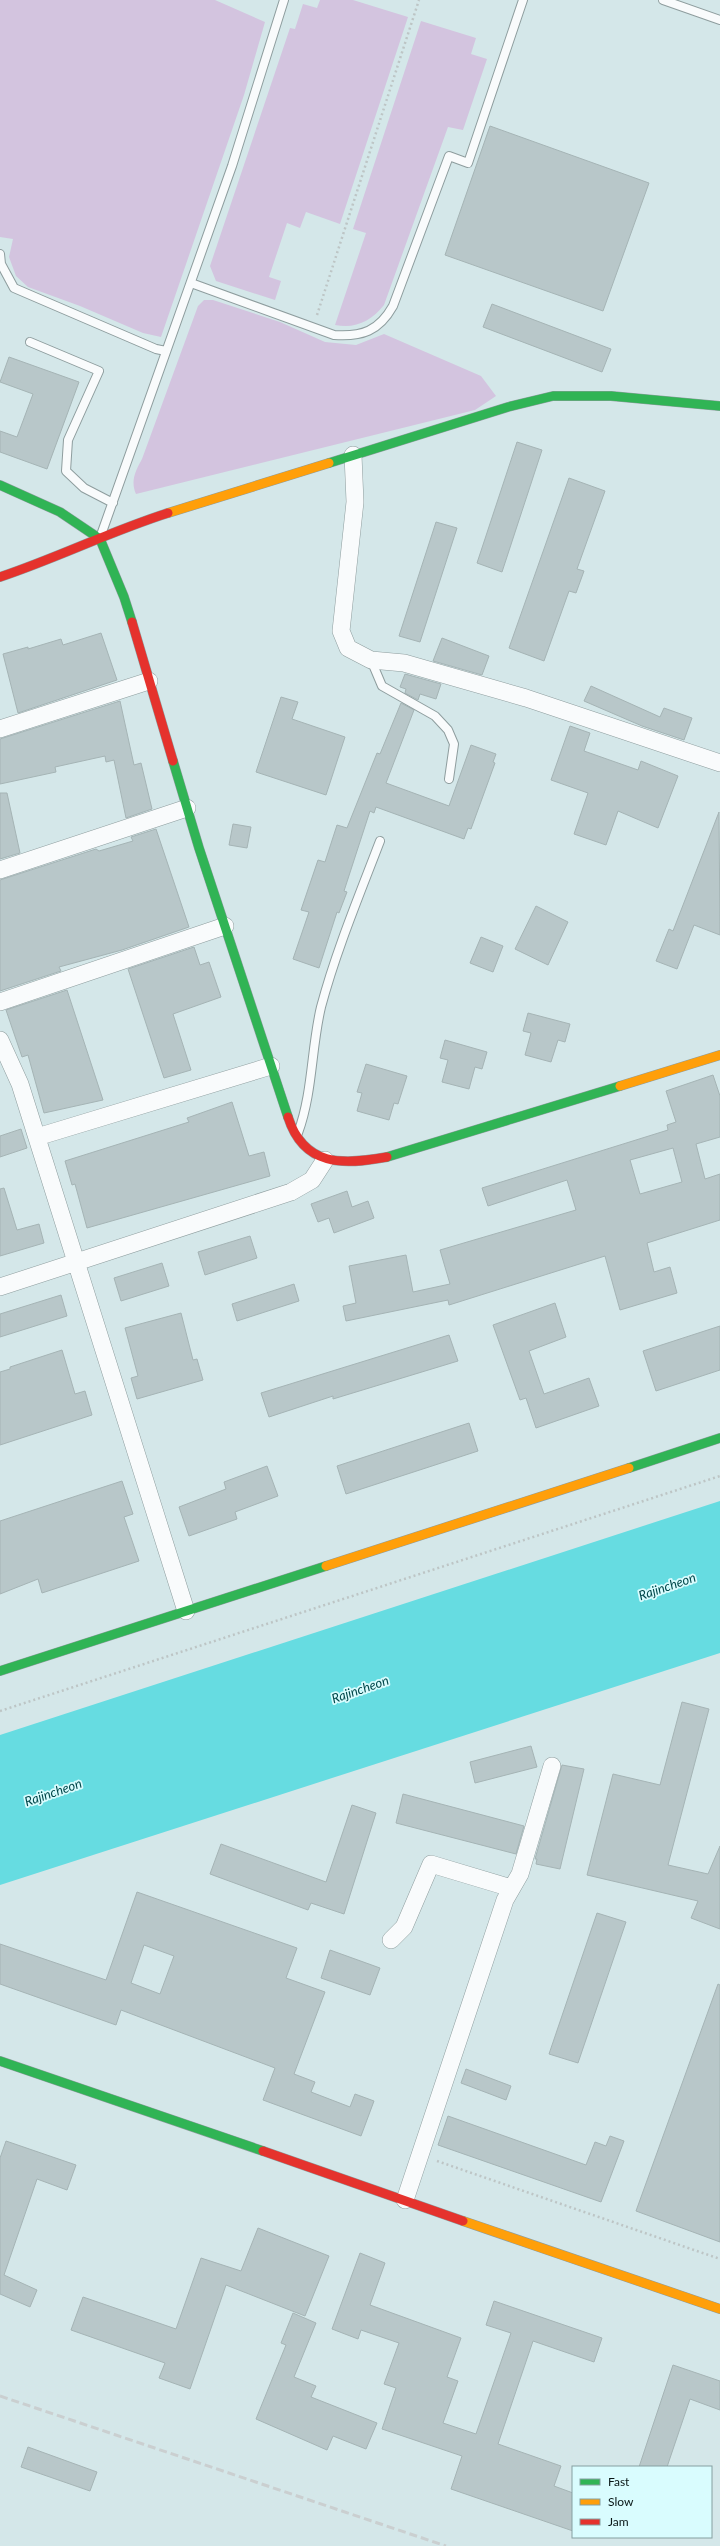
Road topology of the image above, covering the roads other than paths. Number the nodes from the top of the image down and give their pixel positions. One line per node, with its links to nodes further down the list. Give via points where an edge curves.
1 (284, 0): 6 (lane, via 232,166)
2 (523, 0): 6 (lane, via 468,163 449,156 393,306 386,318 369,331 353,336 334,335)
3 (663, 0): 4 (lane)
4 (720, 20)
5 (0, 254): 8 (lane, via 1,264 14,288)
6 (190, 283): 8 (lane)
7 (30, 342): 12 (lane, via 99,371 68,440 66,471 84,488)
8 (166, 351): 12 (lane)
9 (720, 406): 10 (street, via 610,396 553,396 508,407)
10 (353, 456): 13 (street, via 140,522); 15 (street, via 355,502 341,631 348,648)
11 (0, 485): 13 (street, via 60,512)
12 (113, 503): 13 (lane)
13 (100, 539): 14 (street, via 46,562); 16 (street, via 124,597)
14 (0, 577)
15 (371, 660): 18 (street, via 404,663 526,698); 19 (lane, via 382,686 435,716 448,730 454,744)
16 (149, 682): 17 (street); 20 (street)
17 (0, 729)
18 (720, 763)
19 (449, 779)
20 (187, 808): 22 (street); 23 (street)
21 (380, 841): 29 (lane, via 339,949 321,1008 305,1112)
22 (0, 870)
23 (225, 926): 24 (street); 27 (street)
24 (0, 1002)
25 (0, 1040): 28 (street, via 20,1084)
26 (720, 1055): 30 (street, via 401,1155 348,1163)
27 (271, 1066): 28 (street); 29 (street)
28 (37, 1137): 31 (street)
29 (296, 1139): 30 (street)
30 (325, 1160): 31 (street, via 312,1180 291,1192)
31 (77, 1262): 32 (street); 34 (street)
32 (0, 1287)
33 (720, 1438): 34 (street)
34 (186, 1611): 35 (street)
35 (0, 1671)
36 (552, 1766): 37 (street, via 530,1845 520,1874)
37 (511, 1888): 38 (street, via 430,1864 404,1927); 40 (street)
38 (391, 1940)
39 (0, 2061): 40 (street)
40 (405, 2200): 41 (street)
41 (720, 2309)

